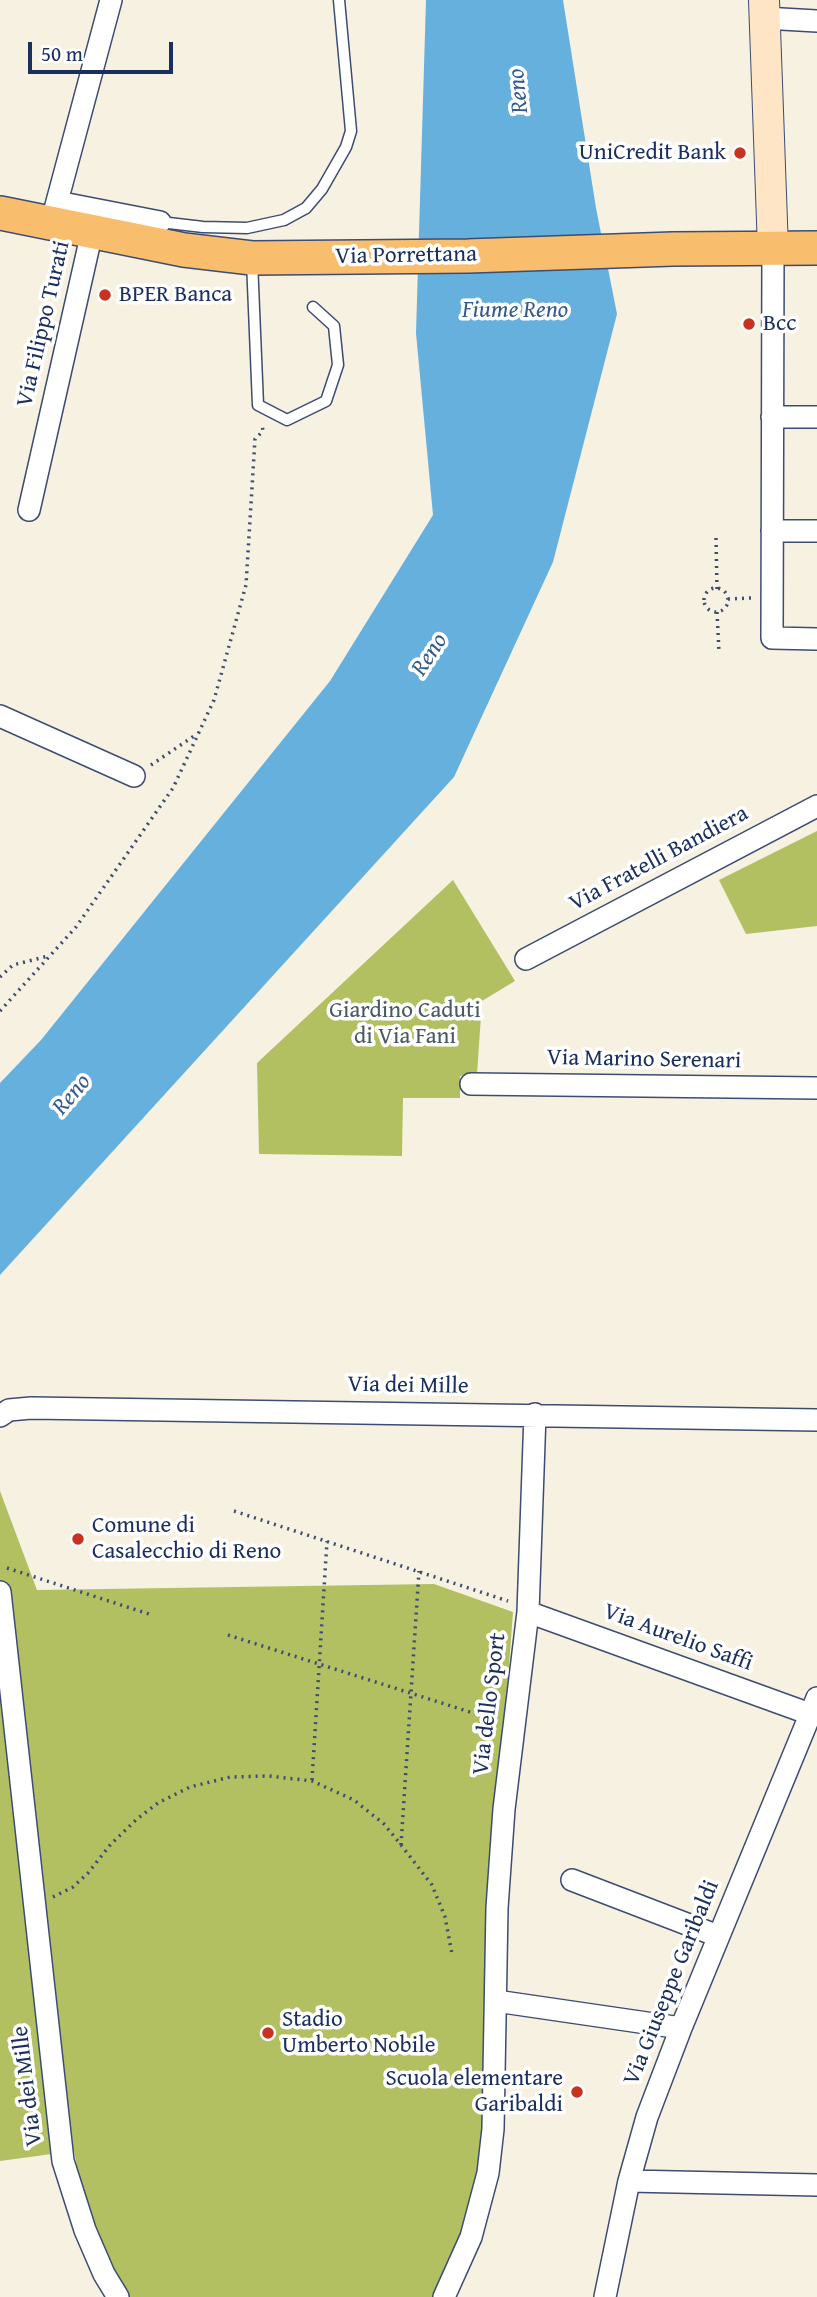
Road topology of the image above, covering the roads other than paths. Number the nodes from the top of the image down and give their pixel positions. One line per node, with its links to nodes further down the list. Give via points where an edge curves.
1 (111, 0): 6 (street)
2 (339, 0): 7 (lane, via 351,131 322,189 306,208 284,220 247,228)
3 (764, 9): 4 (street); 10 (main road)
4 (817, 22)
5 (0, 213): 6 (main road, Via Porrettana)
6 (54, 213): 7 (street); 8 (main road, Via Porrettana)
7 (160, 222)
8 (92, 232): 11 (main road, Via Porrettana, via 184,250); 15 (street, Via Filippo Turati)
9 (817, 248): 10 (main road, Via Porrettana)
10 (773, 249): 11 (main road, Via Porrettana); 13 (street)
11 (258, 258): 12 (lane, via 258,405 287,420 326,401 338,365 334,326)
12 (313, 307)
13 (772, 417): 14 (street); 16 (street)
14 (817, 417)
15 (29, 510)
16 (772, 531): 17 (street); 18 (street, via 772,638)
17 (817, 531)
18 (817, 639)
19 (0, 716): 20 (street)
20 (134, 776)
21 (817, 806): 22 (street, Via Fratelli Bandiera)
22 (526, 959)
23 (471, 1084): 24 (street, Via Marino Serenari)
24 (817, 1088)
25 (535, 1414): 26 (street, Via dei Mille, via 31,1408 9,1410); 27 (street, Via dei Mille); 29 (street, Via dello Sport)
26 (0, 1416)
27 (817, 1420)
28 (0, 1592): 37 (street, Via dei Mille, via 63,2161)
29 (521, 1607): 30 (street, Via Aurelio Saffi); 33 (street, Via dello Sport, via 497,1908)
30 (814, 1706): 32 (street, Via Giuseppe Garibaldi)
31 (572, 1880): 32 (street)
32 (719, 1936): 34 (street, Via Giuseppe Garibaldi)
33 (496, 2001): 34 (street); 40 (street, Via dello Sport, via 488,2173 471,2237)
34 (681, 2028): 35 (street, Via Giuseppe Garibaldi)
35 (629, 2181): 36 (street); 41 (street, Via Giuseppe Garibaldi)
36 (817, 2185)
37 (104, 2274): 38 (street); 39 (street)
38 (110, 2297)
39 (118, 2297)
40 (444, 2297)
41 (605, 2297)

